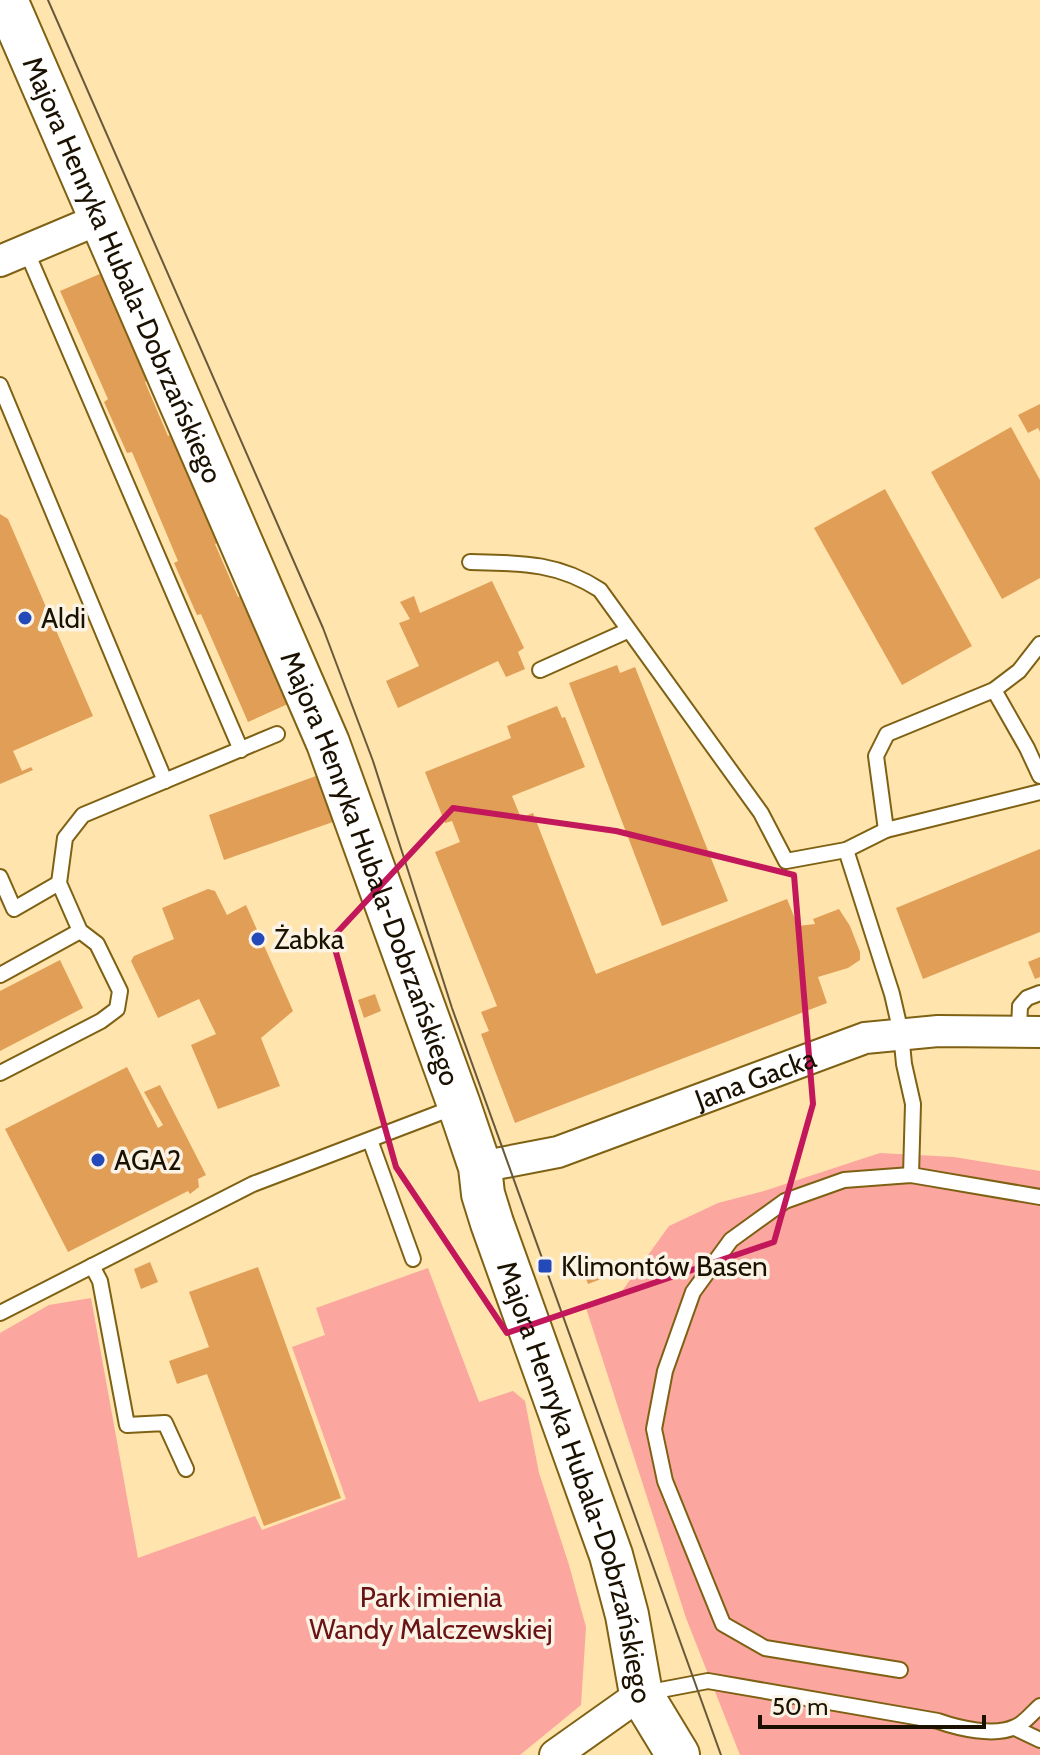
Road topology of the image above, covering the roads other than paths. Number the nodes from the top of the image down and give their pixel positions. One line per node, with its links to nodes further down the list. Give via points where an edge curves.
1 (6, 0): 2 (street, Majora Henryka Hubala-Dobrzańskiego)
2 (102, 218): 3 (street); 26 (street, Majora Henryka Hubala-Dobrzańskiego, via 328,743)
3 (13, 256): 11 (lane)
4 (0, 385): 13 (lane)
5 (470, 562): 6 (lane, via 524,563 577,575 600,590)
6 (627, 631): 8 (lane); 16 (lane, via 761,813 786,861)
7 (1040, 644): 9 (lane, via 1019,671)
8 (540, 670)
9 (994, 690): 12 (lane); 15 (lane, via 887,734 876,756)
10 (277, 734): 11 (lane)
11 (241, 750): 13 (lane)
12 (1040, 776)
13 (165, 781): 18 (lane, via 83,815 65,838)
14 (1040, 792): 15 (lane)
15 (886, 830): 16 (lane)
16 (846, 850): 24 (lane)
17 (0, 877): 19 (lane)
18 (59, 883): 19 (lane); 20 (lane)
19 (7, 912)
20 (80, 931): 21 (lane); 25 (lane, via 97,944 120,991 117,1009)
21 (0, 975)
22 (1040, 993): 23 (lane, via 1020,1006)
23 (1029, 1030): 24 (street, Jana Gacka)
24 (901, 1033): 28 (street, Jana Gacka, via 865,1038 558,1152); 29 (lane, via 913,1104)
25 (0, 1073)
26 (459, 1105): 27 (lane); 28 (street, Majora Henryka Hubala-Dobrzańskiego)
27 (370, 1140): 31 (lane); 32 (lane, via 253,1184)
28 (480, 1167): 36 (street, Majora Henryka Hubala-Dobrzańskiego, via 492,1223 611,1555)
29 (911, 1175): 30 (lane); 35 (lane, via 844,1180 785,1201 731,1240 693,1292 665,1371 654,1429 665,1481 723,1624 765,1648)
30 (1040, 1197)
31 (413, 1259)
32 (92, 1266): 33 (lane); 34 (lane, via 100,1281 127,1425 165,1423)
33 (0, 1313)
34 (186, 1469)
35 (900, 1670)
36 (641, 1694): 38 (lane, via 708,1681 960,1728); 40 (street); 41 (street, Majora Henryka Hubala-Dobrzańskiego)
37 (1040, 1706): 38 (lane)
38 (1015, 1728): 39 (lane)
39 (1040, 1740)
40 (555, 1755)
41 (678, 1755)

